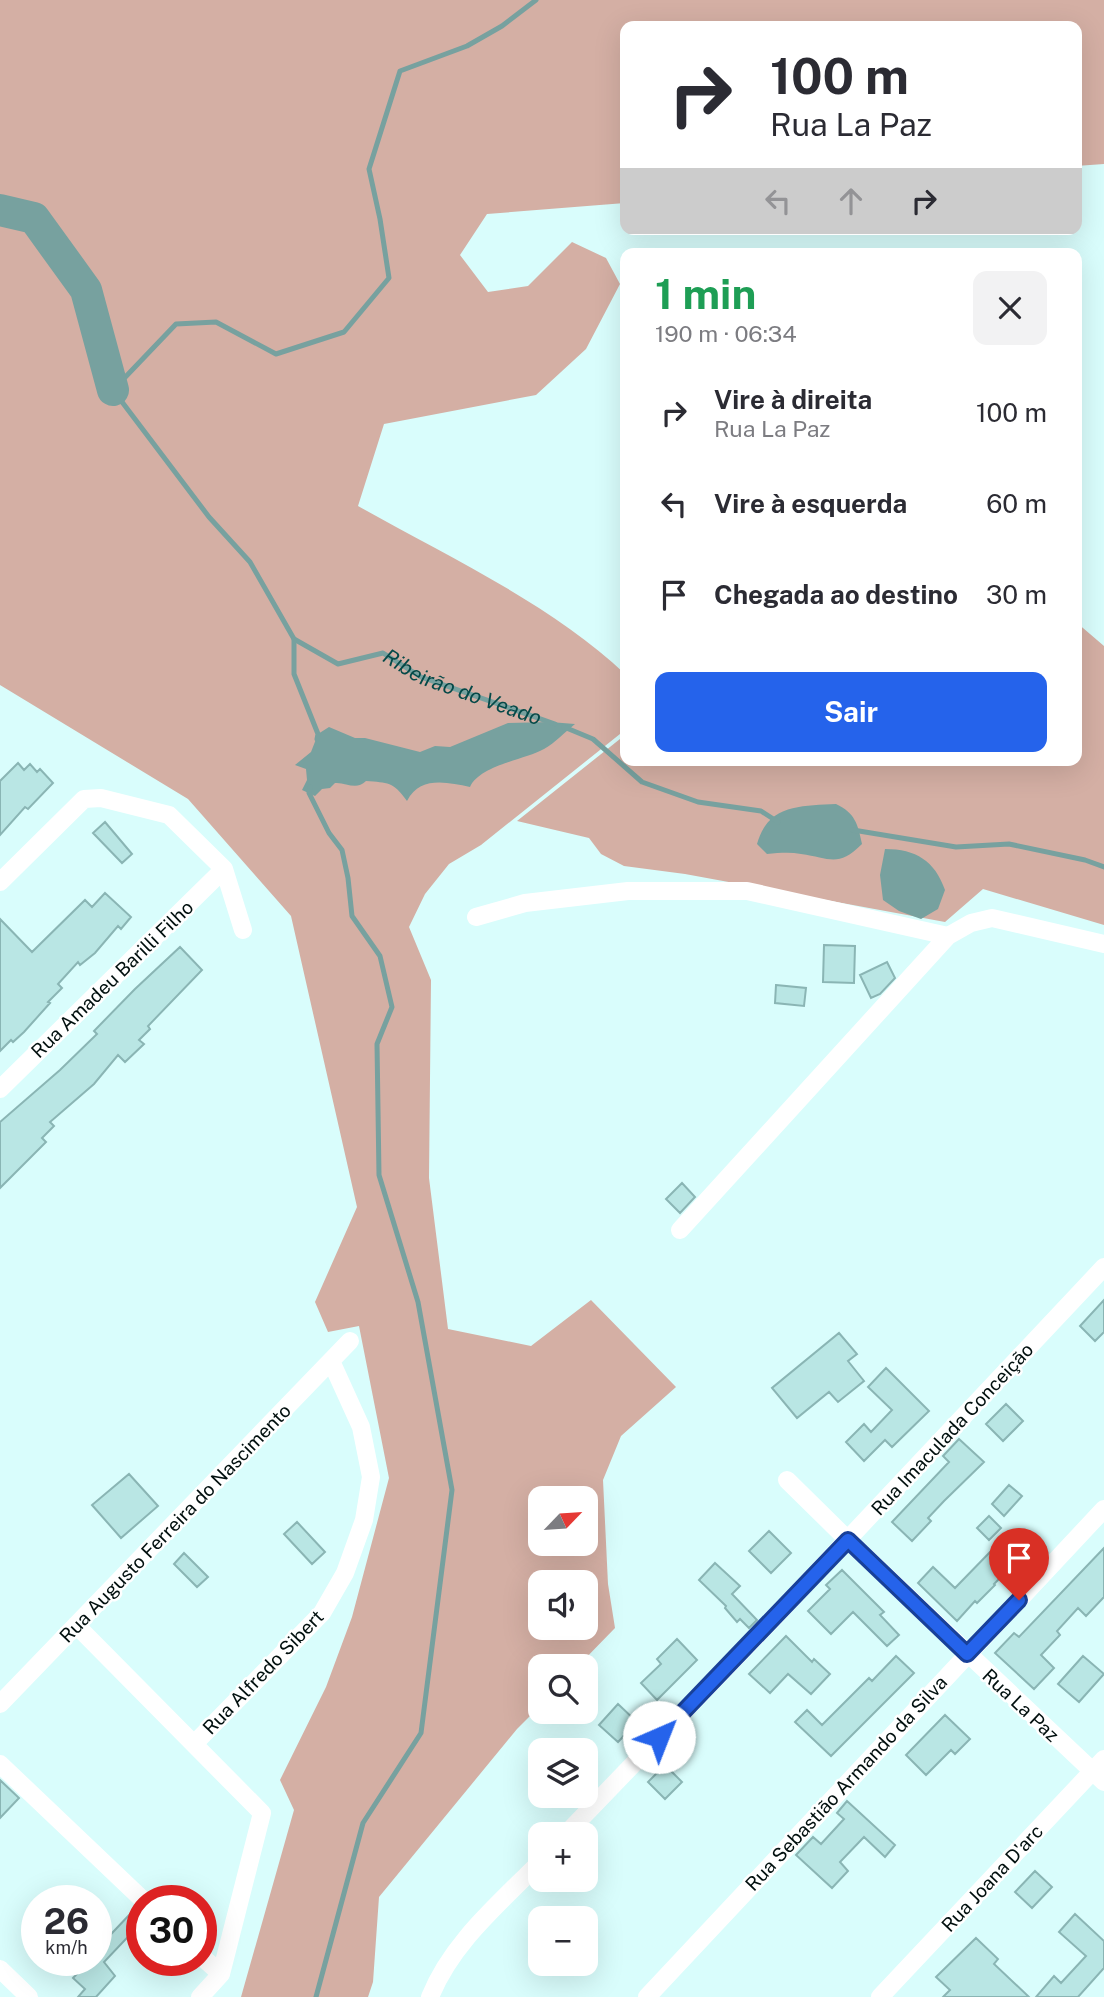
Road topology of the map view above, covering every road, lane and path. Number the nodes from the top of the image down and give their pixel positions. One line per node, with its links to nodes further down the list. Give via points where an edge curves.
1 (224, 869): 2 (street, via 169,815 101,798 85,799); 4 (street); 7 (street, Rua Amadeu Barilli Filho)
2 (0, 882)
3 (476, 916): 5 (street, via 525,903 617,892 747,891)
4 (243, 930)
5 (948, 936): 6 (street, via 992,918); 8 (street)
6 (1104, 944)
7 (0, 1089)
8 (680, 1230)
9 (1104, 1267): 14 (street, Rua Imaculada Conceição)
10 (350, 1341): 11 (street, Rua Augusto Ferreira do Nascimento)
11 (331, 1361): 15 (street, Rua Augusto Ferreira do Nascimento); 18 (street, Rua Alfredo Sibert, via 361,1427 371,1477 345,1573 322,1613)
12 (787, 1480): 14 (street, Rua La Paz)
13 (1104, 1509): 16 (street, Rua Sebastião Armando da Silva)
14 (848, 1540): 16 (street, Rua La Paz); 21 (street, Rua Imaculada Conceição)
15 (76, 1625): 17 (street, Rua Augusto Ferreira do Nascimento); 18 (street)
16 (967, 1654): 20 (street, Rua La Paz); 30 (street, Rua Sebastião Armando da Silva)
17 (0, 1704)
18 (194, 1744): 26 (street, via 262,1813)
19 (0, 1764): 23 (street)
20 (1100, 1771): 31 (street, Rua Joana D'arc)
21 (578, 1822)
22 (528, 1874): 29 (street, via 458,1947)
23 (127, 1885)
24 (0, 1969): 27 (street)
25 (217, 1971): 26 (street)
26 (221, 1975): 28 (street)
27 (29, 1997)
28 (200, 1997)
29 (430, 1997)
30 (647, 1997)
31 (880, 1997)

